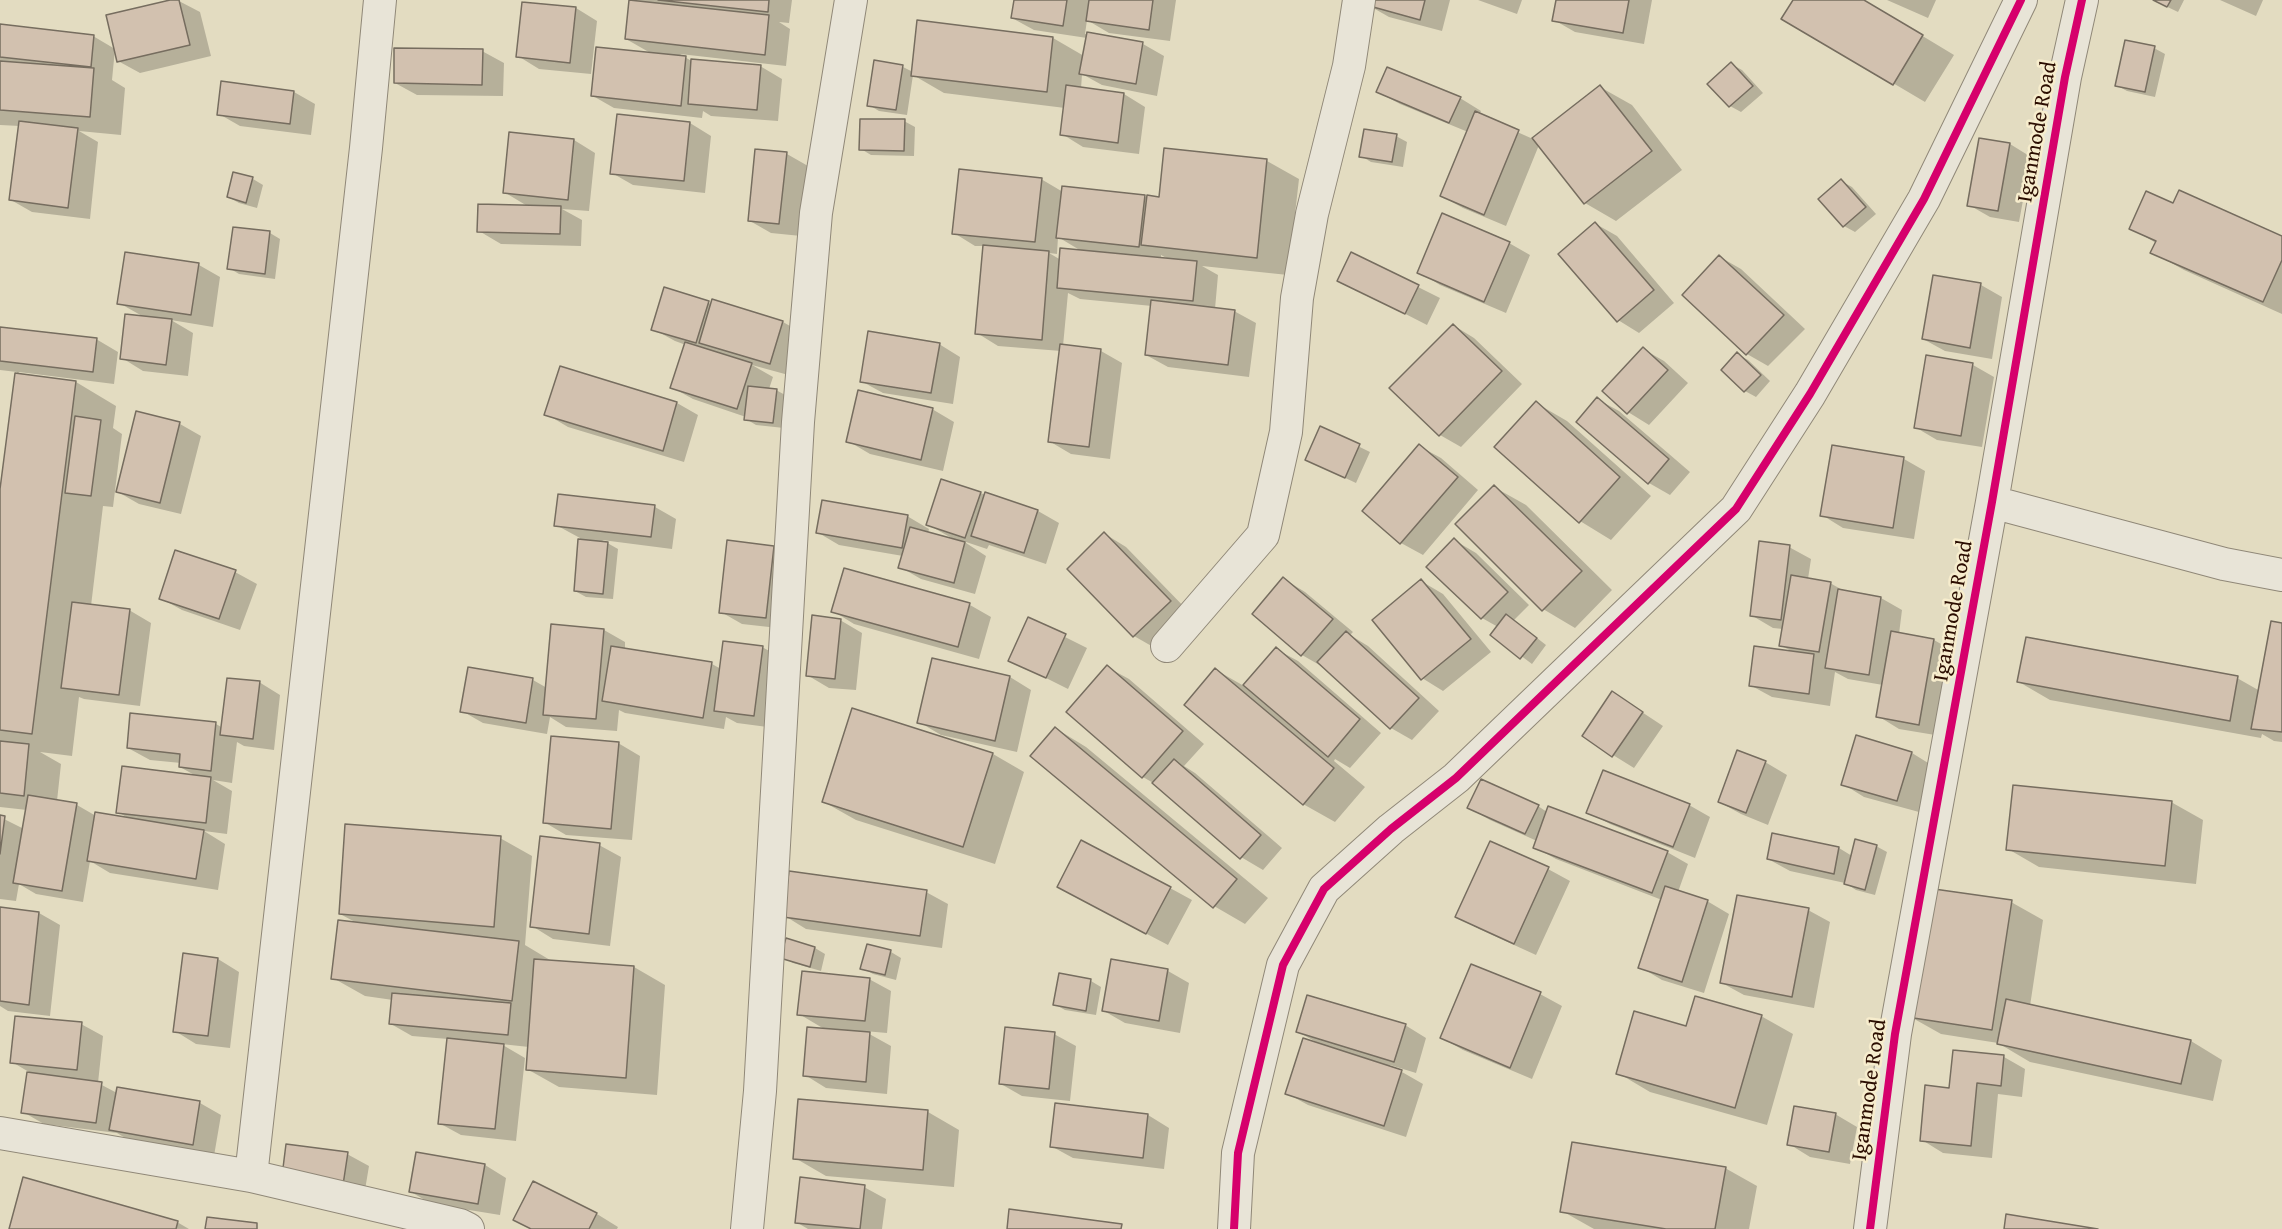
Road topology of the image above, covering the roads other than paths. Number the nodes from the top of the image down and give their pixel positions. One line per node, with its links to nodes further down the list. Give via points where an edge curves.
1 (380, 0): 10 (street)
2 (851, 0): 12 (street, via 816,213 798,423 760,1091)
3 (1359, 0): 8 (street, via 1349,66 1310,225 1297,298 1286,432 1263,535)
4 (2021, 0): 13 (street, via 1924,200 1810,394 1736,509 1456,778 1324,889 1283,965 1238,1153)
5 (2082, 0): 6 (street, Iganmode Road, via 2065,77)
6 (1992, 502): 7 (street); 14 (street, Iganmode Road, via 1894,1034)
7 (2282, 576)
8 (1167, 646)
9 (0, 1133): 10 (street)
10 (251, 1176): 11 (street)
11 (462, 1228)
12 (747, 1229)
13 (1234, 1229)
14 (1870, 1229)

